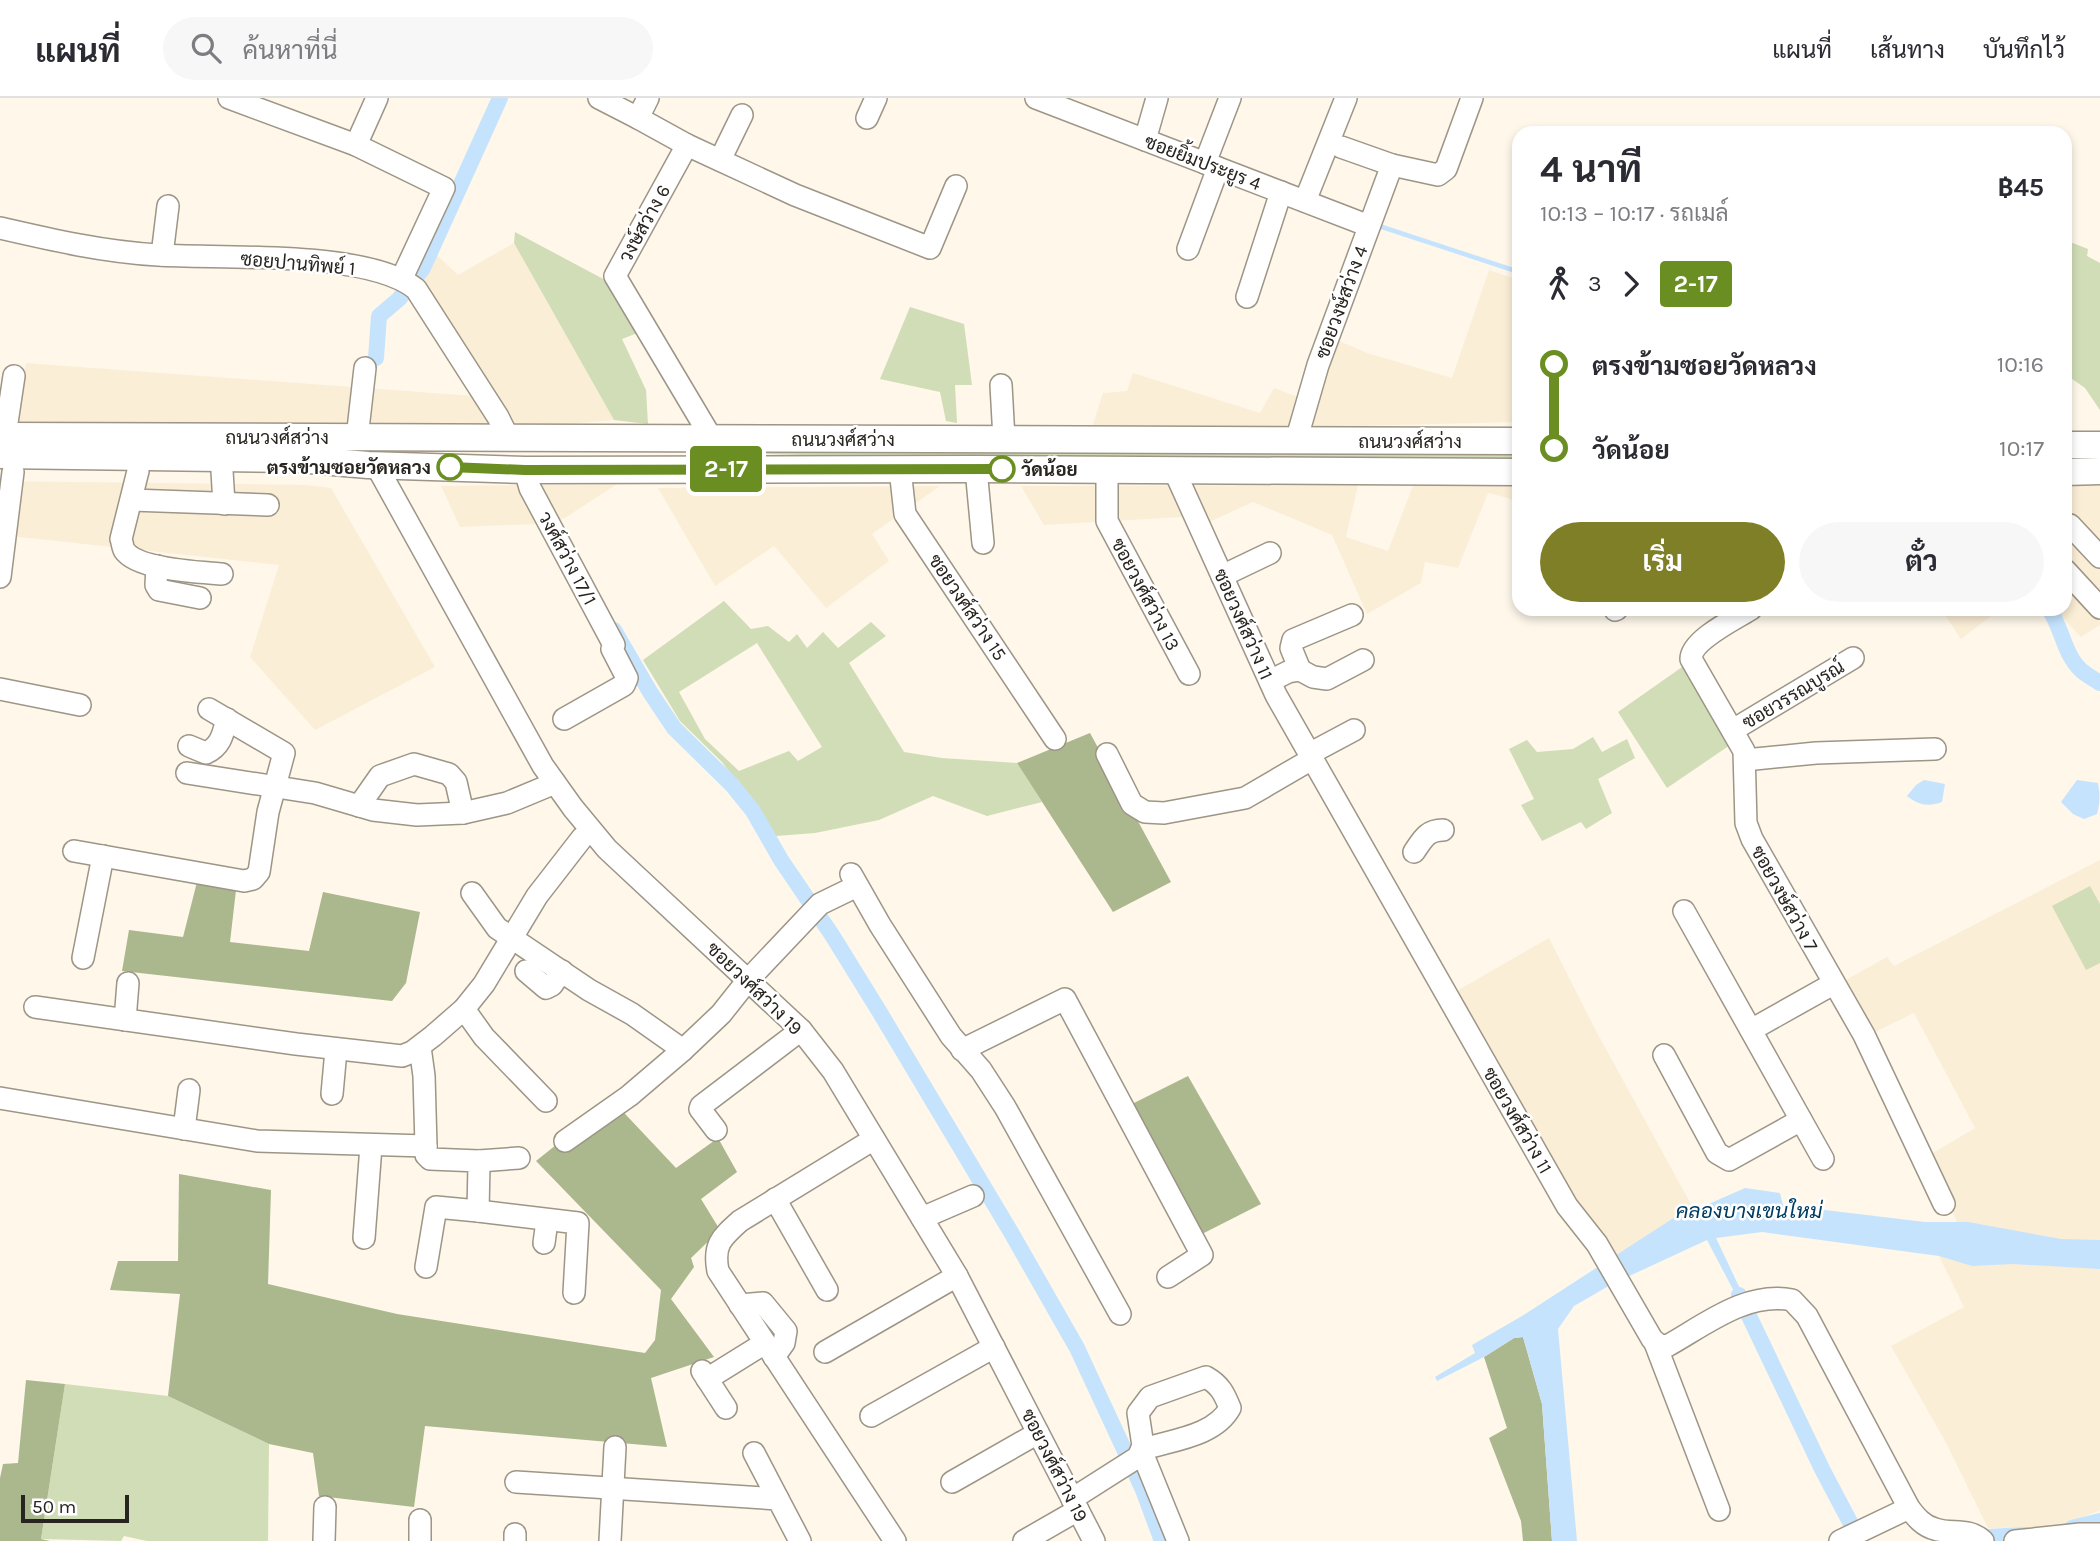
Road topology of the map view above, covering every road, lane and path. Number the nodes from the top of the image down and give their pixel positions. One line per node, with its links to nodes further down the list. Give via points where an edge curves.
1 (229, 98): 16 (street)
2 (377, 98): 16 (street)
3 (599, 98): 13 (street)
4 (648, 98): 13 (street)
5 (876, 98): 14 (street)
6 (1036, 98): 11 (street, ซอยยิ้มประยูร 4)
7 (1157, 98): 15 (street)
8 (1230, 98): 20 (street)
9 (1346, 98): 24 (street)
10 (1472, 98): 21 (street, via 1443,173)
11 (1062, 103): 15 (street, ซอยยิ้มประยูร 4)
12 (742, 115): 19 (street)
13 (638, 118): 17 (street)
14 (867, 118)
15 (1145, 139): 20 (street, ซอยยิ้มประยูร 4)
16 (356, 145): 30 (street, via 444,188)
17 (687, 145): 19 (street); 37 (street, วงษ์สว่าง 6, via 615,276)
18 (1341, 147): 21 (street)
19 (720, 160): 22 (street, via 930,248)
20 (1212, 165): 23 (street, ซอยยิ้มประยูร 4); 28 (street)
21 (1392, 165): 26 (street, ซอยวงษ์สว่าง 4)
22 (956, 186)
23 (1281, 192): 24 (street, ซอยยิ้มประยูร 4); 31 (street)
24 (1305, 201): 26 (street, ซอยยิ้มประยูร 4)
25 (169, 206): 29 (street)
26 (1369, 226): 39 (street, ซอยวงษ์สว่าง 4, via 1318,365)
27 (0, 228): 29 (street, ซอยปานทิพย์ 1, via 79,246)
28 (1188, 249)
29 (162, 255): 30 (street, ซอยปานทิพย์ 1, via 294,259 352,266)
30 (408, 283): 36 (street)
31 (1247, 297)
32 (365, 368): 35 (street)
33 (14, 376): 43 (street)
34 (1001, 385): 38 (street)
35 (357, 438): 36 (main road, ถนนวงศ์สว่าง); 43 (main road, ถนนวงศ์สว่าง)
36 (509, 439): 37 (main road, ถนนวงศ์สว่าง)
37 (712, 439): 38 (main road, ถนนวงศ์สว่าง)
38 (1004, 439): 39 (main road, ถนนวงศ์สว่าง)
39 (1296, 441): 40 (main road, ถนนวงศ์สว่าง)
40 (1512, 441)
41 (2072, 445): 42 (main road)
42 (2100, 445)
43 (3, 454): 44 (main road, ถนนวงศ์สว่าง, via 298,459); 50 (main road, ถนนวงศ์สว่าง); 59 (street)
44 (372, 465): 47 (main road, ถนนวงศ์สว่าง); 51 (main road, ถนนวงศ์สว่าง, via 315,472); 89 (street, ซอยวงศ์สว่าง 19)
45 (900, 468): 46 (main road, ถนนวงศ์สว่าง); 47 (main road, ถนนวงศ์สว่าง); 82 (street, ซอยวงศ์สว่าง 15, via 905,514)
46 (976, 469): 48 (main road, ถนนวงศ์สว่าง); 60 (street)
47 (525, 470): 79 (street, วงศ์สว่าง 17/1, via 627,678 624,685)
48 (1107, 470): 49 (main road, ถนนวงศ์สว่าง); 75 (street, ซอยวงศ์สว่าง 13, via 1107,521)
49 (1174, 470): 53 (main road, ถนนวงศ์สว่าง); 65 (street, ซอยวงศ์สว่าง 11)
50 (138, 471): 51 (main road, ถนนวงศ์สว่าง); 55 (street)
51 (222, 471): 56 (street)
52 (2100, 471): 54 (main road)
53 (1512, 472)
54 (2072, 472)
55 (132, 500): 56 (street); 63 (street, via 121,539 123,550 134,559)
56 (224, 504): 57 (street)
57 (268, 505)
58 (2073, 524): 62 (street)
59 (2, 541): 66 (street)
60 (983, 543)
61 (1270, 553): 65 (street)
62 (2100, 557)
63 (158, 566): 64 (street); 68 (street, via 159,590)
64 (222, 574)
65 (1222, 576): 76 (street, ซอยวงศ์สว่าง 11)
66 (0, 577)
67 (2072, 578): 69 (street)
68 (200, 598)
69 (2100, 608)
70 (1352, 615): 74 (street, via 1293,640 1291,648)
71 (1740, 616): 81 (street, ซอยวงษ์สว่าง 7, via 1691,652 1694,667)
72 (1853, 658): 81 (street, ซอยวรรณบูรณ์)
73 (1363, 660): 74 (street, via 1327,679)
74 (1300, 670): 76 (street)
75 (1189, 674)
76 (1270, 681): 86 (street, ซอยวงศ์สว่าง 11)
77 (0, 689): 78 (street)
78 (80, 705)
79 (564, 719)
80 (1354, 730): 86 (street)
81 (1733, 730): 87 (street, ซอยวงษ์สว่าง 7)
82 (1055, 739)
83 (189, 746): 90 (street, via 206,753 216,748 222,738 218,714 284,753)
84 (1935, 749): 87 (street, via 1816,753)
85 (1107, 754): 86 (street, via 1132,804 1144,812 1164,813 1245,798)
86 (1311, 756): 145 (street, ซอยวงศ์สว่าง 11, via 1567,1206 1597,1244)
87 (1745, 761): 106 (street, ซอยวงษ์สว่าง 7, via 1746,822 1752,839)
88 (187, 773): 90 (street)
89 (555, 783): 92 (street, via 507,803); 94 (street, ซอยวงศ์สว่าง 19)
90 (276, 786): 91 (street); 97 (street, via 259,872 253,879)
91 (359, 806): 92 (street, via 417,815); 92 (street, via 380,776 414,764 449,774 456,782)
92 (463, 813)
93 (1443, 830): 96 (street, via 1424,836)
94 (591, 831): 100 (street, via 544,886); 104 (street, ซอยวงศ์สว่าง 19)
95 (74, 851): 97 (street)
96 (1414, 852)
97 (103, 856): 101 (street)
98 (472, 893): 100 (street, via 497,928)
99 (1684, 911): 111 (street)
100 (513, 938): 103 (street); 108 (street)
101 (83, 958)
102 (526, 971): 103 (street, via 545,988)
103 (562, 971): 114 (street)
104 (748, 980): 110 (street, ซอยวงศ์สว่าง 19); 114 (street); 115 (street, via 814,910 854,880)
105 (128, 983): 109 (street)
106 (1833, 984): 111 (street); 133 (street, ซอยวงษ์สว่าง 7, via 1884,1073)
107 (35, 1007): 109 (street)
108 (464, 1009): 112 (street); 120 (street, via 484,1037)
109 (125, 1020): 113 (street)
110 (801, 1030): 123 (street, via 701,1106); 124 (street, ซอยวงศ์สว่าง 19, via 833,1071)
111 (1751, 1030): 121 (street)
112 (420, 1047): 113 (street, via 402,1056); 127 (street)
113 (336, 1050): 118 (street)
114 (683, 1050): 125 (street)
115 (962, 1050): 141 (street, via 1065,999 1202,1255); 144 (street, via 1005,1107)
116 (1664, 1055): 121 (street, via 1722,1158 1729,1160)
117 (189, 1090): 122 (street)
118 (332, 1094)
119 (0, 1098): 122 (street)
120 (546, 1101)
121 (1801, 1120): 129 (street)
122 (184, 1129): 126 (street, via 257,1141)
123 (716, 1130)
124 (874, 1139): 132 (street); 135 (street, ซอยวงศ์สว่าง 19)
125 (565, 1141)
126 (371, 1146): 127 (street); 137 (street)
127 (426, 1146): 130 (street, via 430,1159)
128 (519, 1158): 130 (street)
129 (1823, 1159)
130 (479, 1161): 134 (street)
131 (973, 1196): 135 (street)
132 (775, 1199): 142 (street); 147 (street, via 721,1238 715,1255 718,1271 740,1305 763,1303 786,1331 784,1343)
133 (1944, 1204)
134 (478, 1211): 136 (street); 139 (street, via 436,1207)
135 (922, 1218): 140 (street, ซอยวงศ์สว่าง 19)
136 (547, 1221): 138 (street); 143 (street, via 579,1225)
137 (364, 1238)
138 (544, 1243)
139 (426, 1267)
140 (957, 1276): 146 (street, ซอยวงศ์สว่าง 19); 148 (street)
141 (1168, 1277)
142 (827, 1290)
143 (574, 1293)
144 (1120, 1314)
145 (1655, 1343): 160 (street, via 1667,1346 1743,1304 1792,1300 1800,1306); 161 (street, ซอยวงศ์สว่าง 11)
146 (993, 1347): 150 (street); 151 (street, ซอยวงศ์สว่าง 19)
147 (770, 1350): 149 (street, via 705,1375); 167 (street)
148 (825, 1352)
149 (726, 1408)
150 (872, 1416)
151 (1038, 1433): 155 (street); 158 (street, ซอยวงศ์สว่าง 19)
152 (615, 1447): 156 (street)
153 (754, 1453): 157 (street)
154 (516, 1482): 156 (street)
155 (952, 1482)
156 (613, 1489): 157 (street); 165 (street)
157 (778, 1499): 166 (street)
158 (1075, 1505): 168 (street); 169 (street, ซอยวงศ์สว่าง 19); 170 (street, via 1141,1450)
159 (325, 1507): 164 (street)
160 (1909, 1508): 163 (street, via 1935,1530); 171 (street)
161 (1719, 1510)
162 (2100, 1534): 172 (street)
163 (1979, 1538)
164 (324, 1541)
165 (610, 1541)
166 (800, 1541)
167 (895, 1541)
168 (1024, 1541)
169 (1094, 1541)
170 (1178, 1541)
171 (1840, 1541)
172 (2015, 1541)

